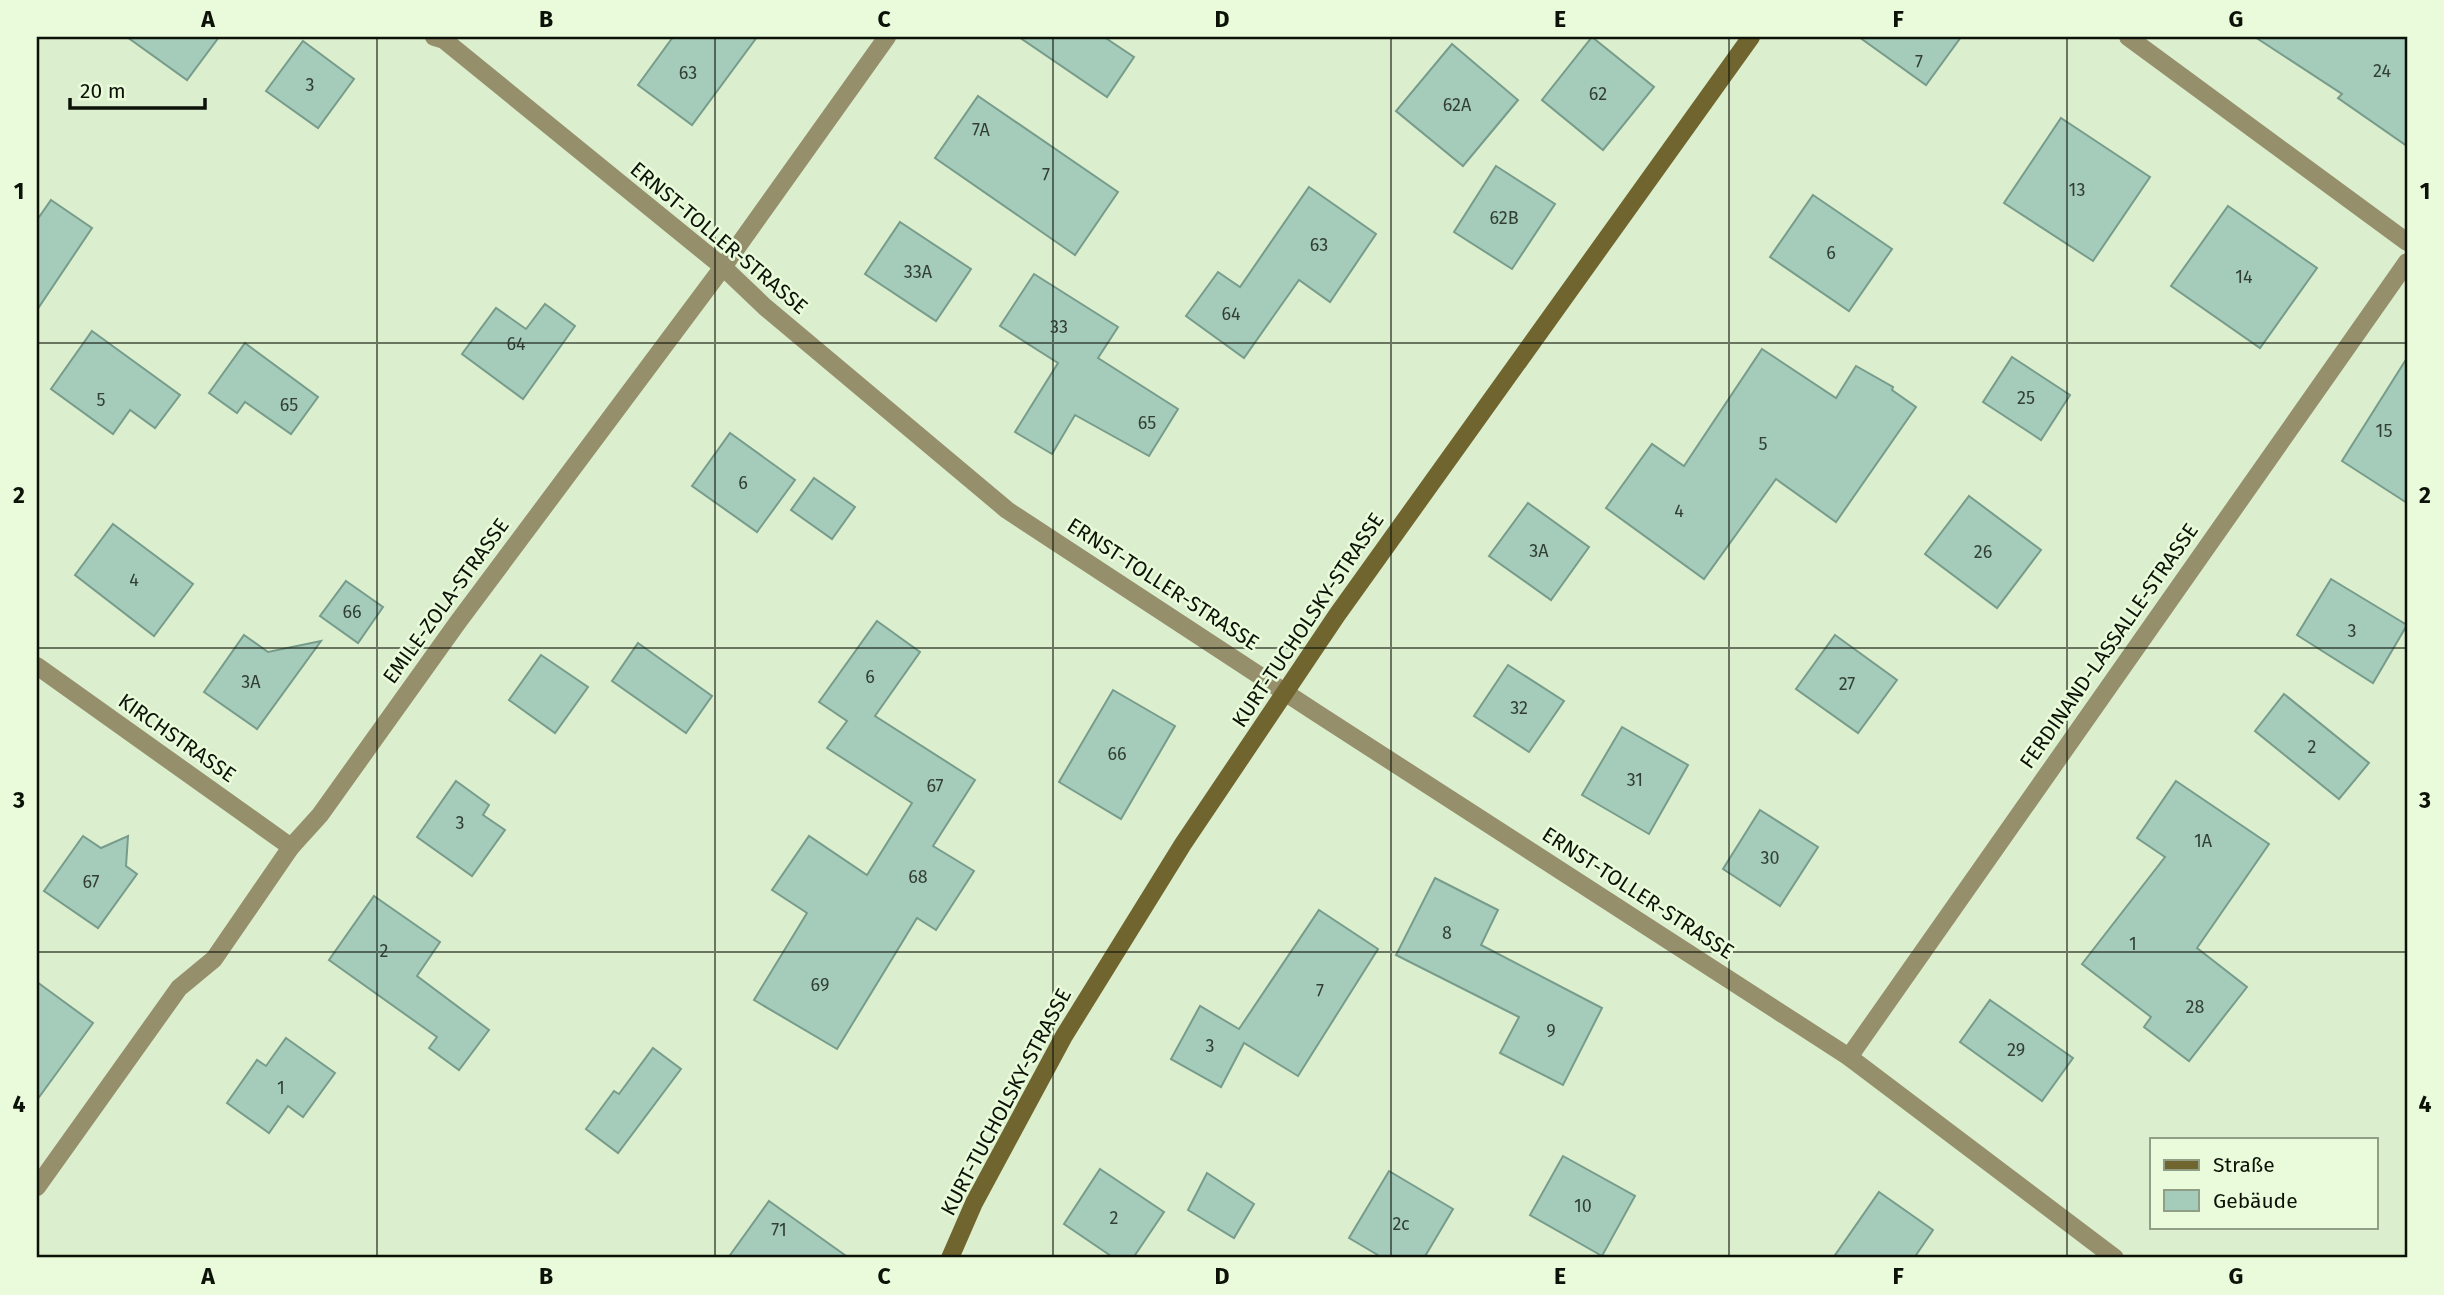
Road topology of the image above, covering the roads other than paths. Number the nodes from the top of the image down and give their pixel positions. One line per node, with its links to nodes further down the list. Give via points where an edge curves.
1 (434, 37): 7 (street, ERNST-TOLLER-STRASSE, via 444,40)
2 (887, 37): 7 (street, EMILE-ZOLA-STRASSE)
3 (1751, 37): 9 (main road, KURT-TUCHOLSKY-STRASSE)
4 (2128, 37): 5 (street)
5 (2407, 242)
6 (2407, 261): 11 (street, FERDINAND-LASSALLE-STRASSE)
7 (723, 267): 9 (street, ERNST-TOLLER-STRASSE, via 1007,510); 10 (street, EMILE-ZOLA-STRASSE, via 320,815)
8 (37, 666): 10 (street, KIRCHSTRASSE)
9 (1286, 693): 11 (street, ERNST-TOLLER-STRASSE); 13 (main road, KURT-TUCHOLSKY-STRASSE, via 1183,844 1064,1036 974,1203)
10 (291, 847): 12 (street, EMILE-ZOLA-STRASSE, via 214,959 179,988)
11 (1849, 1056): 14 (street, ERNST-TOLLER-STRASSE)
12 (37, 1187)
13 (950, 1258)
14 (2115, 1258)

